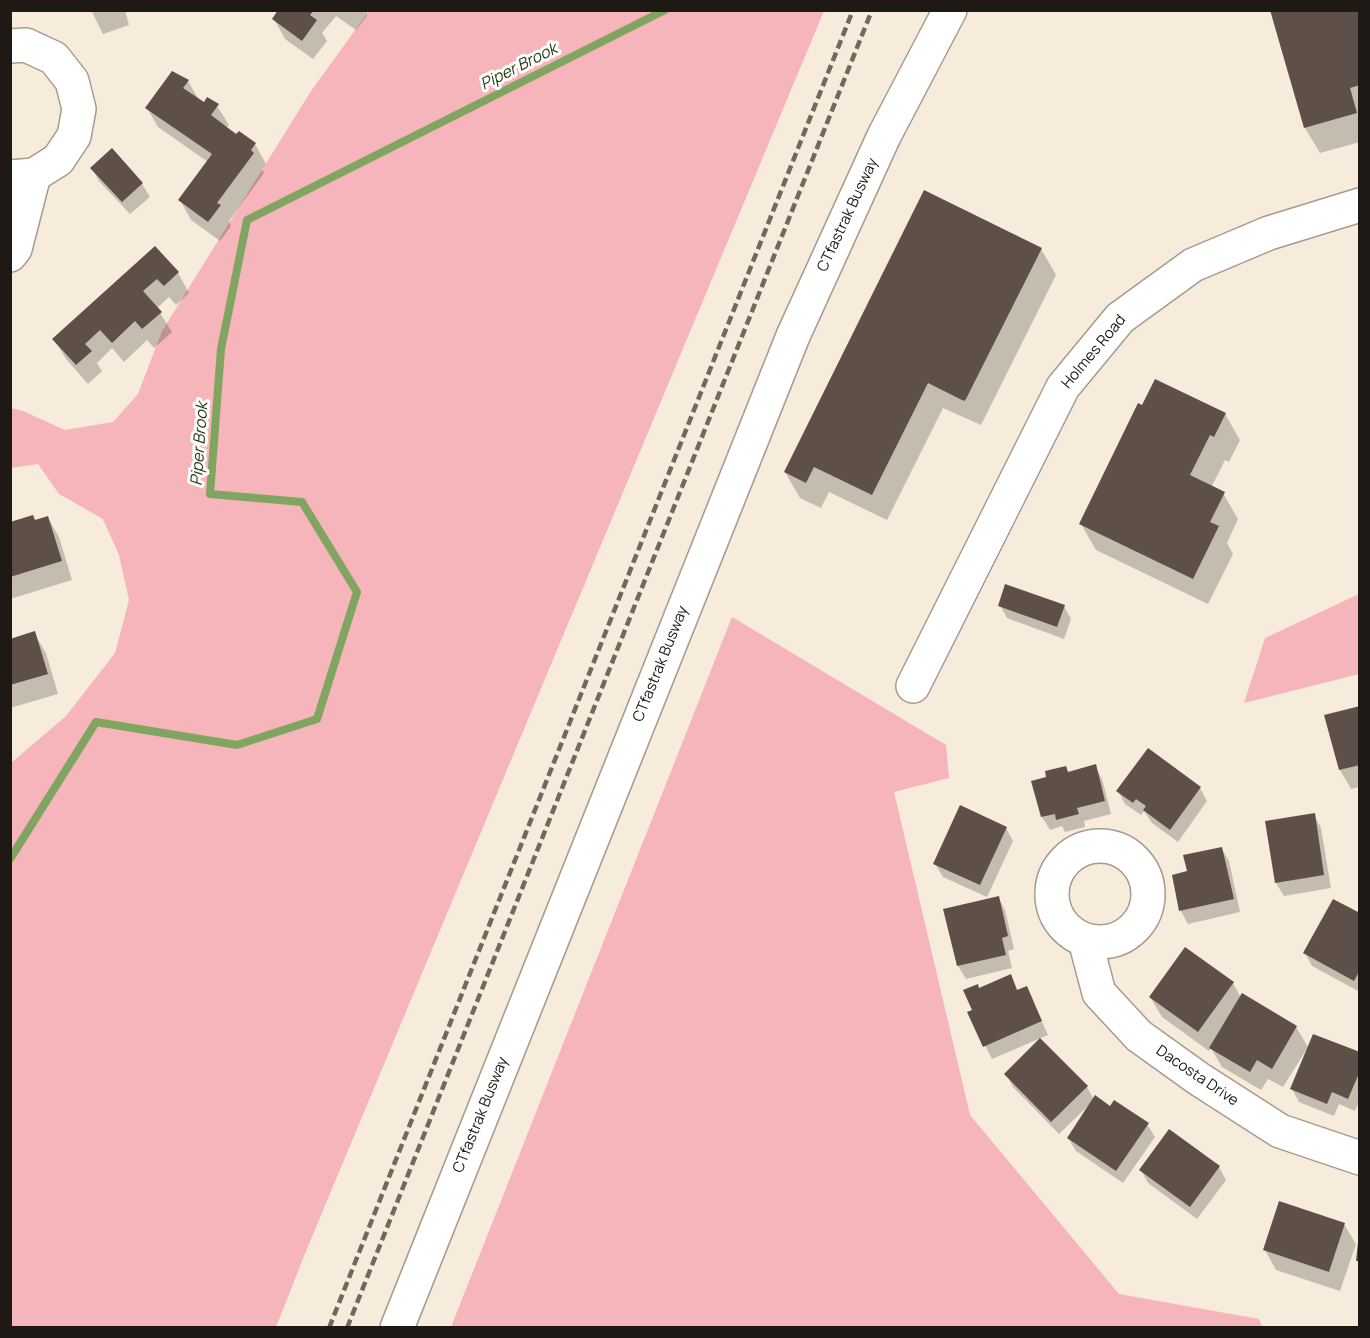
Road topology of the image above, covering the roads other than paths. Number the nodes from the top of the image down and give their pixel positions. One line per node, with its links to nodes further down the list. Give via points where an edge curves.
1 (950, 10): 9 (street, CTfastrak Busway, via 884,136 793,336)
2 (10, 45): 3 (street, via 26,45 54,58 72,81 79,109 74,136 58,160)
3 (22, 176): 5 (street, via 15,249)
4 (1359, 205): 6 (street, Holmes Road, via 1269,233 1193,266 1120,318 1063,387)
5 (10, 255)
6 (913, 686)
7 (1085, 940): 8 (street, Dacosta Drive, via 1099,993 1139,1036 1280,1131)
8 (1359, 1158)
9 (397, 1328)

